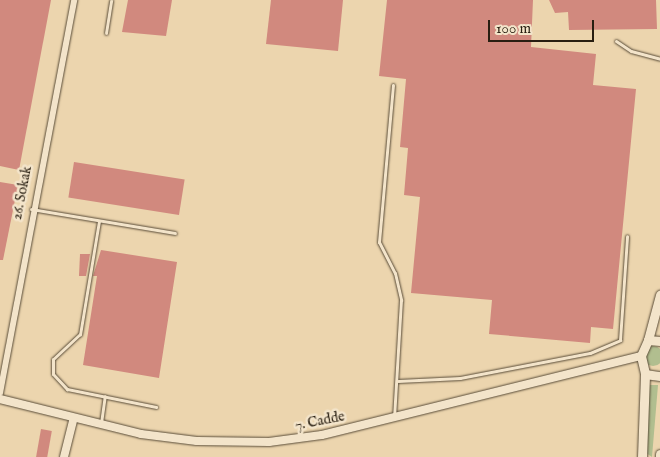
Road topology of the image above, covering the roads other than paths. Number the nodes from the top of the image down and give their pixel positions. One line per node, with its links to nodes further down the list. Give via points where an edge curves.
1 (74, 0): 7 (street, 26. Sokak)
2 (111, 0): 3 (lane)
3 (106, 32)
4 (616, 41): 5 (lane, via 631,51)
5 (660, 59)
6 (393, 85): 17 (lane, via 379,242 400,287)
7 (31, 209): 8 (lane); 18 (street, 26. Sokak)
8 (99, 221): 9 (lane); 19 (lane, via 80,334 53,359 52,374 67,389)
9 (175, 232)
10 (627, 236): 17 (lane, via 620,340 590,354 460,378)
11 (660, 295): 12 (main road)
12 (648, 340): 13 (main road); 14 (main road)
13 (660, 341)
14 (641, 356): 15 (main road); 22 (street, 7. Cadde)
15 (645, 374): 16 (main road); 26 (main road)
16 (660, 376)
17 (398, 381): 22 (lane)
18 (0, 393)
19 (106, 396): 21 (lane); 24 (lane)
20 (0, 399): 23 (street, 7. Cadde)
21 (156, 407)
22 (394, 418): 24 (street, 7. Cadde, via 269,442 197,441)
23 (73, 420): 24 (street, 7. Cadde); 25 (street)
24 (101, 425)
25 (64, 457)
26 (643, 457)

